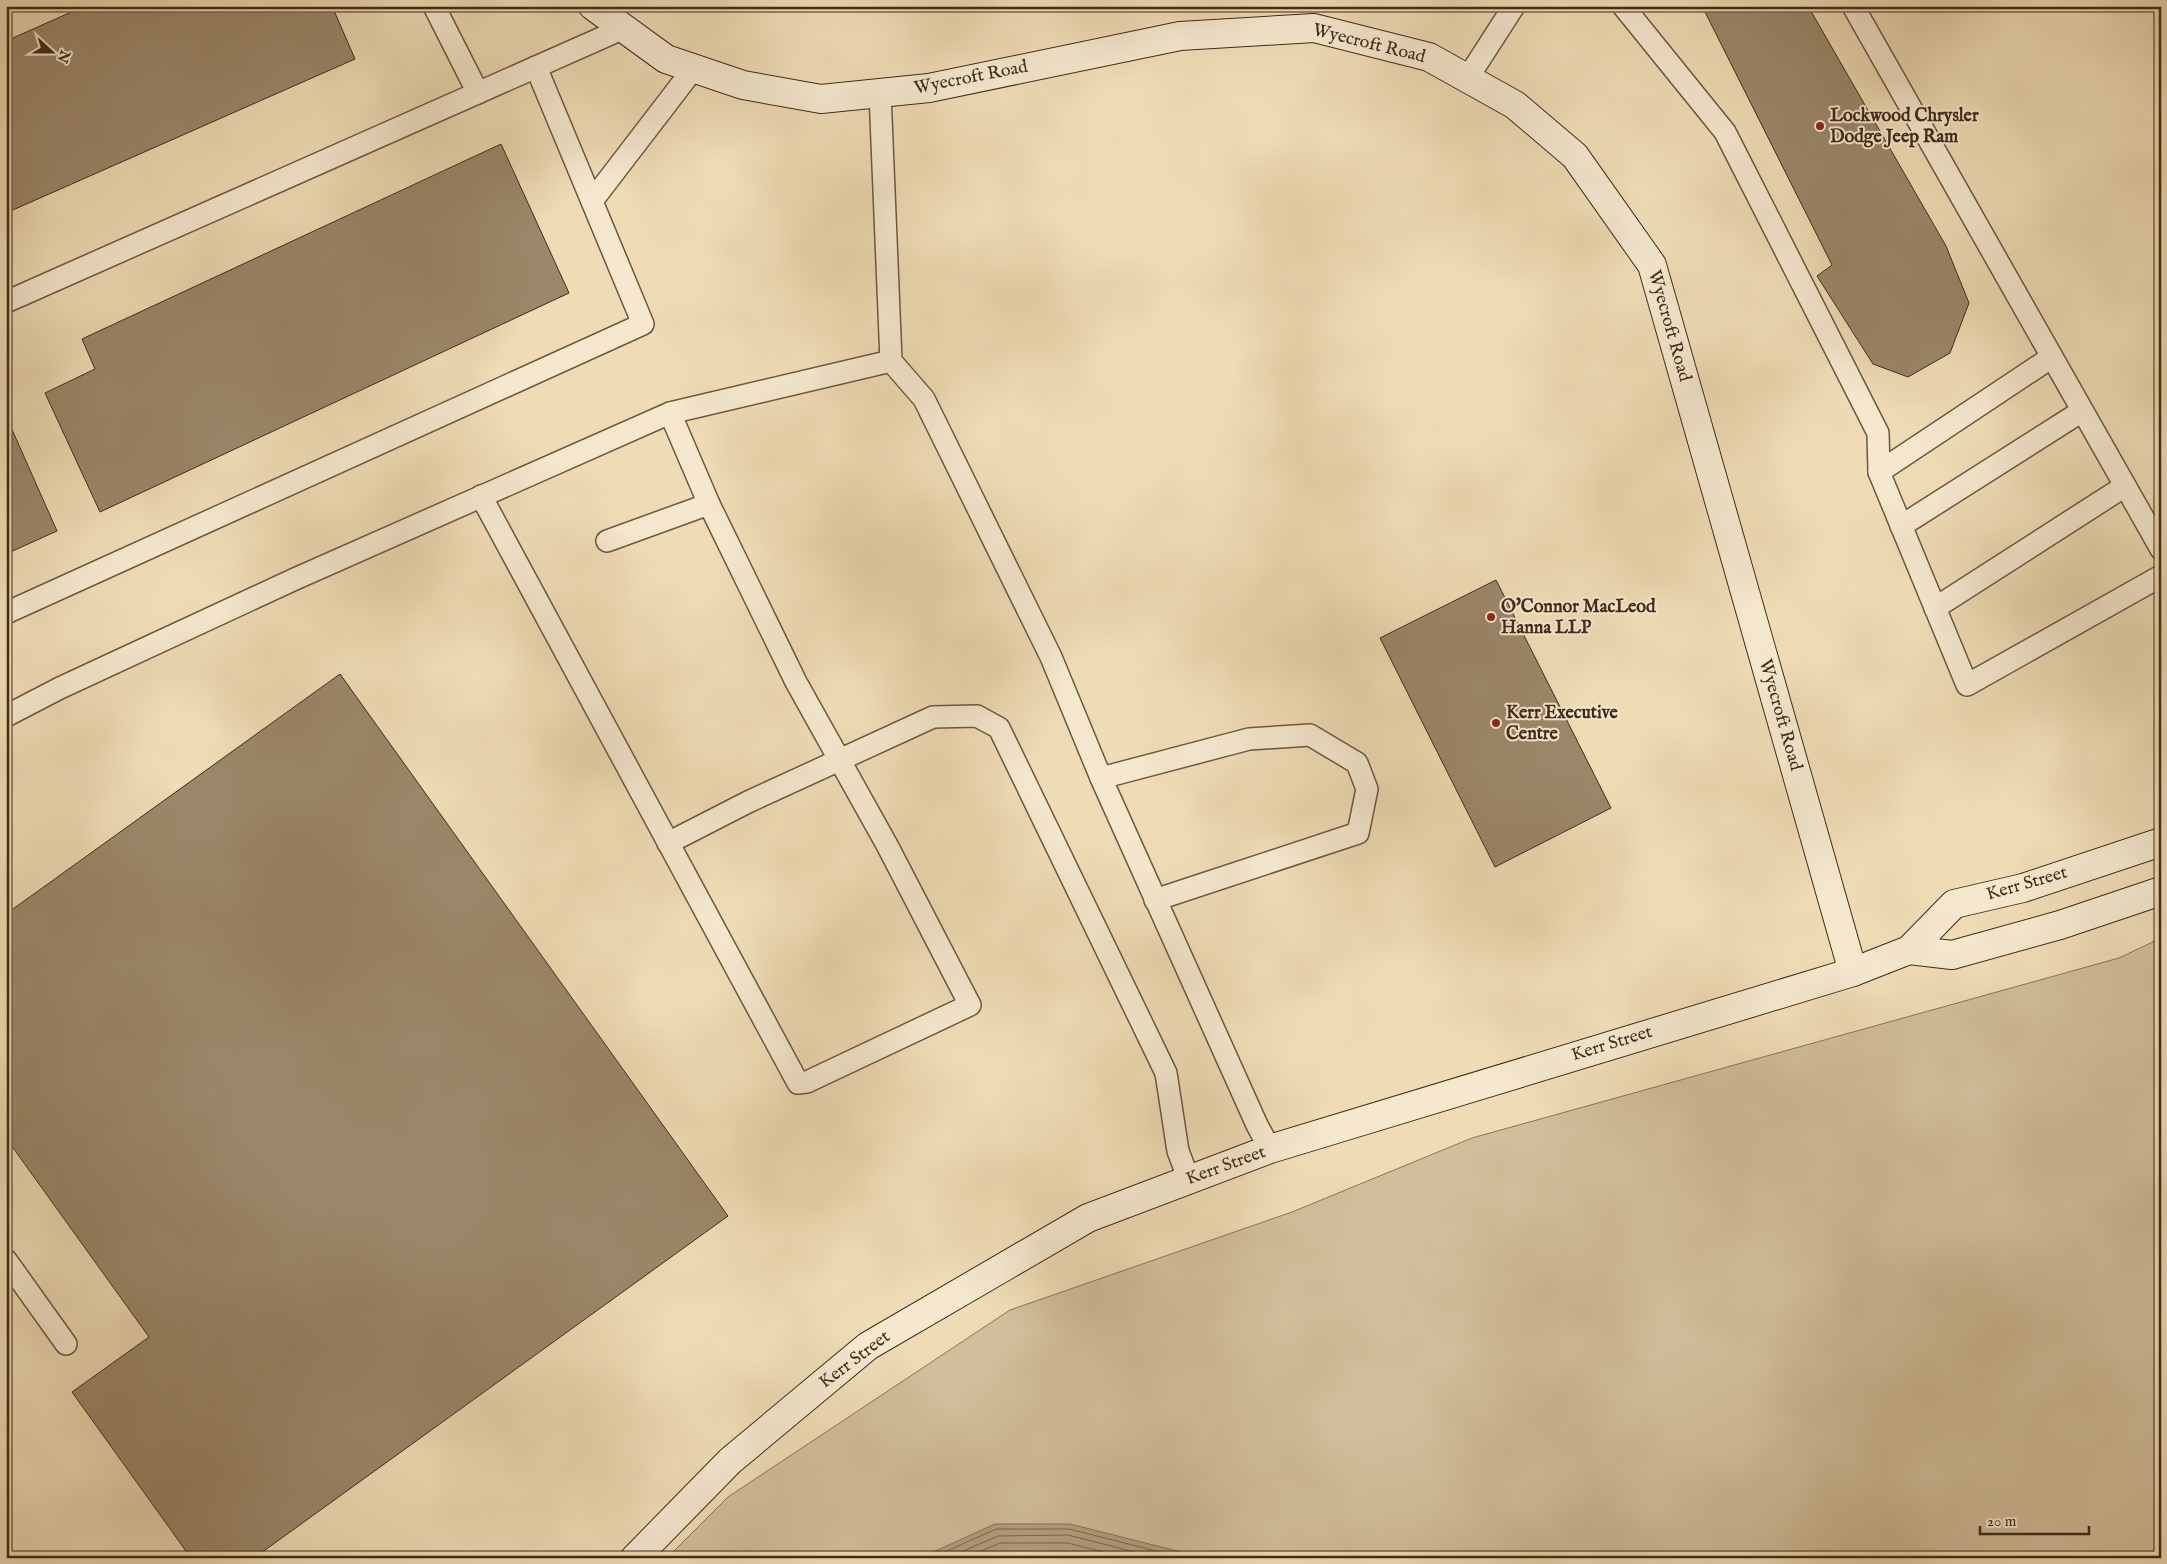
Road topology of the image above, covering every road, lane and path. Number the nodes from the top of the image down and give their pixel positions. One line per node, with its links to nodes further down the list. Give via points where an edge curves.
1 (434, 6): 10 (lane)
2 (593, 6): 6 (main road, Wyecroft Road)
3 (1514, 6): 9 (lane)
4 (1623, 6): 18 (lane, via 1725,132 1878,433)
5 (1853, 6): 14 (lane)
6 (624, 28): 7 (lane); 8 (main road, Wyecroft Road, via 666,59)
7 (536, 67): 10 (lane); 12 (lane)
8 (694, 68): 11 (main road, Wyecroft Road, via 742,85 821,99); 12 (lane)
9 (1467, 79): 11 (main road, Wyecroft Road, via 1429,57 1314,28 1180,36 930,88); 36 (main road, Wyecroft Road, via 1515,106 1574,156 1652,265)
10 (478, 93): 13 (lane)
11 (880, 93): 15 (lane)
12 (592, 201): 27 (lane, via 643,324)
13 (6, 302)
14 (2052, 356): 16 (lane); 18 (lane)
15 (891, 361): 17 (lane); 30 (lane, via 924,399 1051,657)
16 (2082, 411): 19 (lane); 22 (lane)
17 (670, 413): 20 (lane); 21 (lane)
18 (1879, 472): 22 (lane)
19 (2125, 486): 24 (lane); 26 (lane)
20 (481, 496): 28 (lane, via 295,579); 32 (lane)
21 (709, 504): 23 (lane); 29 (lane, via 796,682)
22 (1901, 526): 26 (lane)
23 (607, 541)
24 (2161, 549)
25 (2161, 576): 26 (lane, via 1967,685)
26 (1935, 608)
27 (6, 613)
28 (6, 716)
29 (839, 760): 32 (lane); 32 (lane, via 970,1005 807,1082 798,1083); 38 (lane, via 933,717 977,716 999,728 1166,1073 1178,1151)
30 (1101, 778): 34 (lane); 34 (lane, via 1249,739 1310,735 1357,763 1367,789 1358,833)
31 (2161, 842): 35 (main road, Kerr Street, via 2023,888 1954,904)
32 (668, 844)
33 (2161, 891): 35 (main road, Kerr Street, via 2060,925 1952,955)
34 (1155, 900): 37 (lane)
35 (1909, 950): 36 (main road, Kerr Street)
36 (1853, 972): 37 (main road, Kerr Street)
37 (1270, 1149): 38 (main road, Kerr Street)
38 (1189, 1180): 41 (main road, Kerr Street, via 1088,1218 868,1346 730,1461)
39 (6, 1260): 40 (lane)
40 (66, 1344)
41 (635, 1558)

